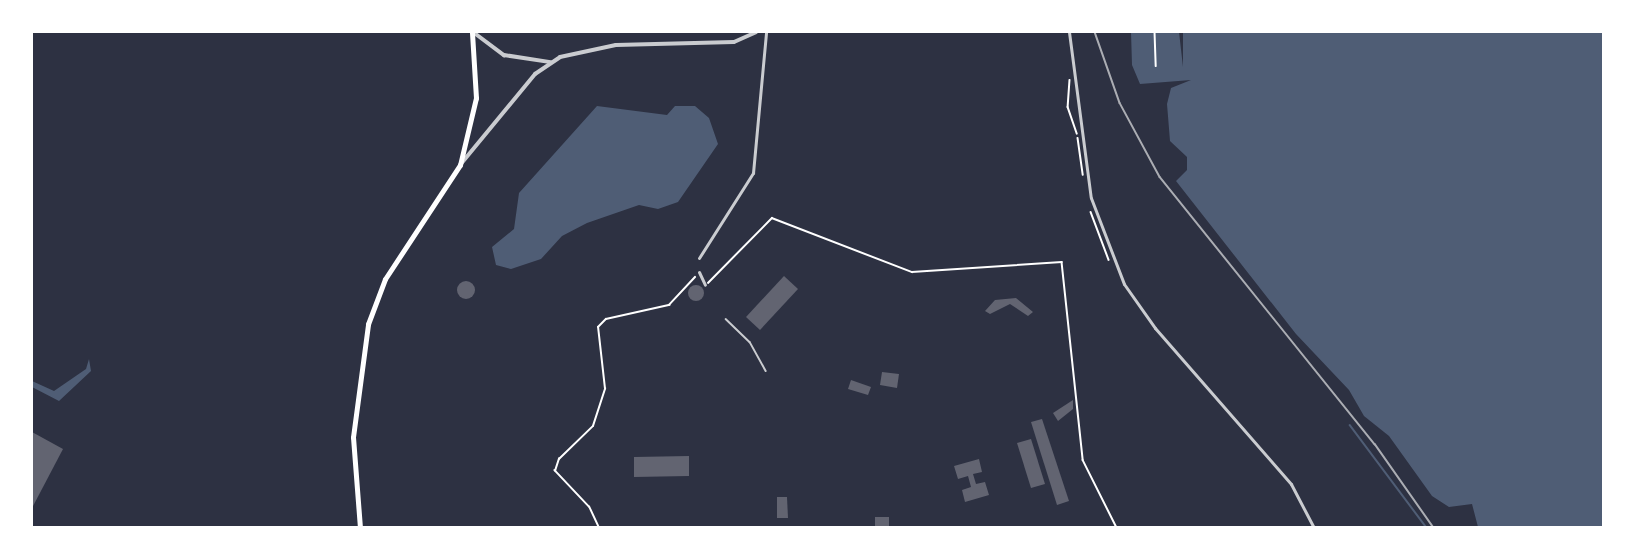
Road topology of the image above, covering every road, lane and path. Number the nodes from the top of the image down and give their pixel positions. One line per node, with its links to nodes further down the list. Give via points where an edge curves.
1 (472, 32): 6 (street, via 504,55); 9 (main road, via 476,98)
2 (756, 32): 6 (street, via 728,43 590,48)
3 (766, 32): 12 (street, via 753,173)
4 (1070, 32): 21 (street, via 1091,198 1124,284 1155,328 1291,484)
5 (1155, 32): 7 (path)
6 (550, 62): 9 (street)
7 (1156, 66)
8 (1069, 70): 10 (path, via 1068,107)
9 (460, 165): 18 (main road, via 386,279 368,324 352,437)
10 (1083, 177)
11 (1089, 206): 13 (path)
12 (699, 258)
13 (1112, 267)
14 (699, 274): 15 (street); 19 (path, via 687,280 669,305 606,319 598,327 605,389 593,426 559,459 555,471 589,507)
15 (705, 285): 20 (path, via 772,218 912,272 1062,261 1083,460)
16 (726, 318): 17 (lane, via 750,342)
17 (766, 371)
18 (360, 528)
19 (599, 528)
20 (1117, 528)
21 (1314, 528)

